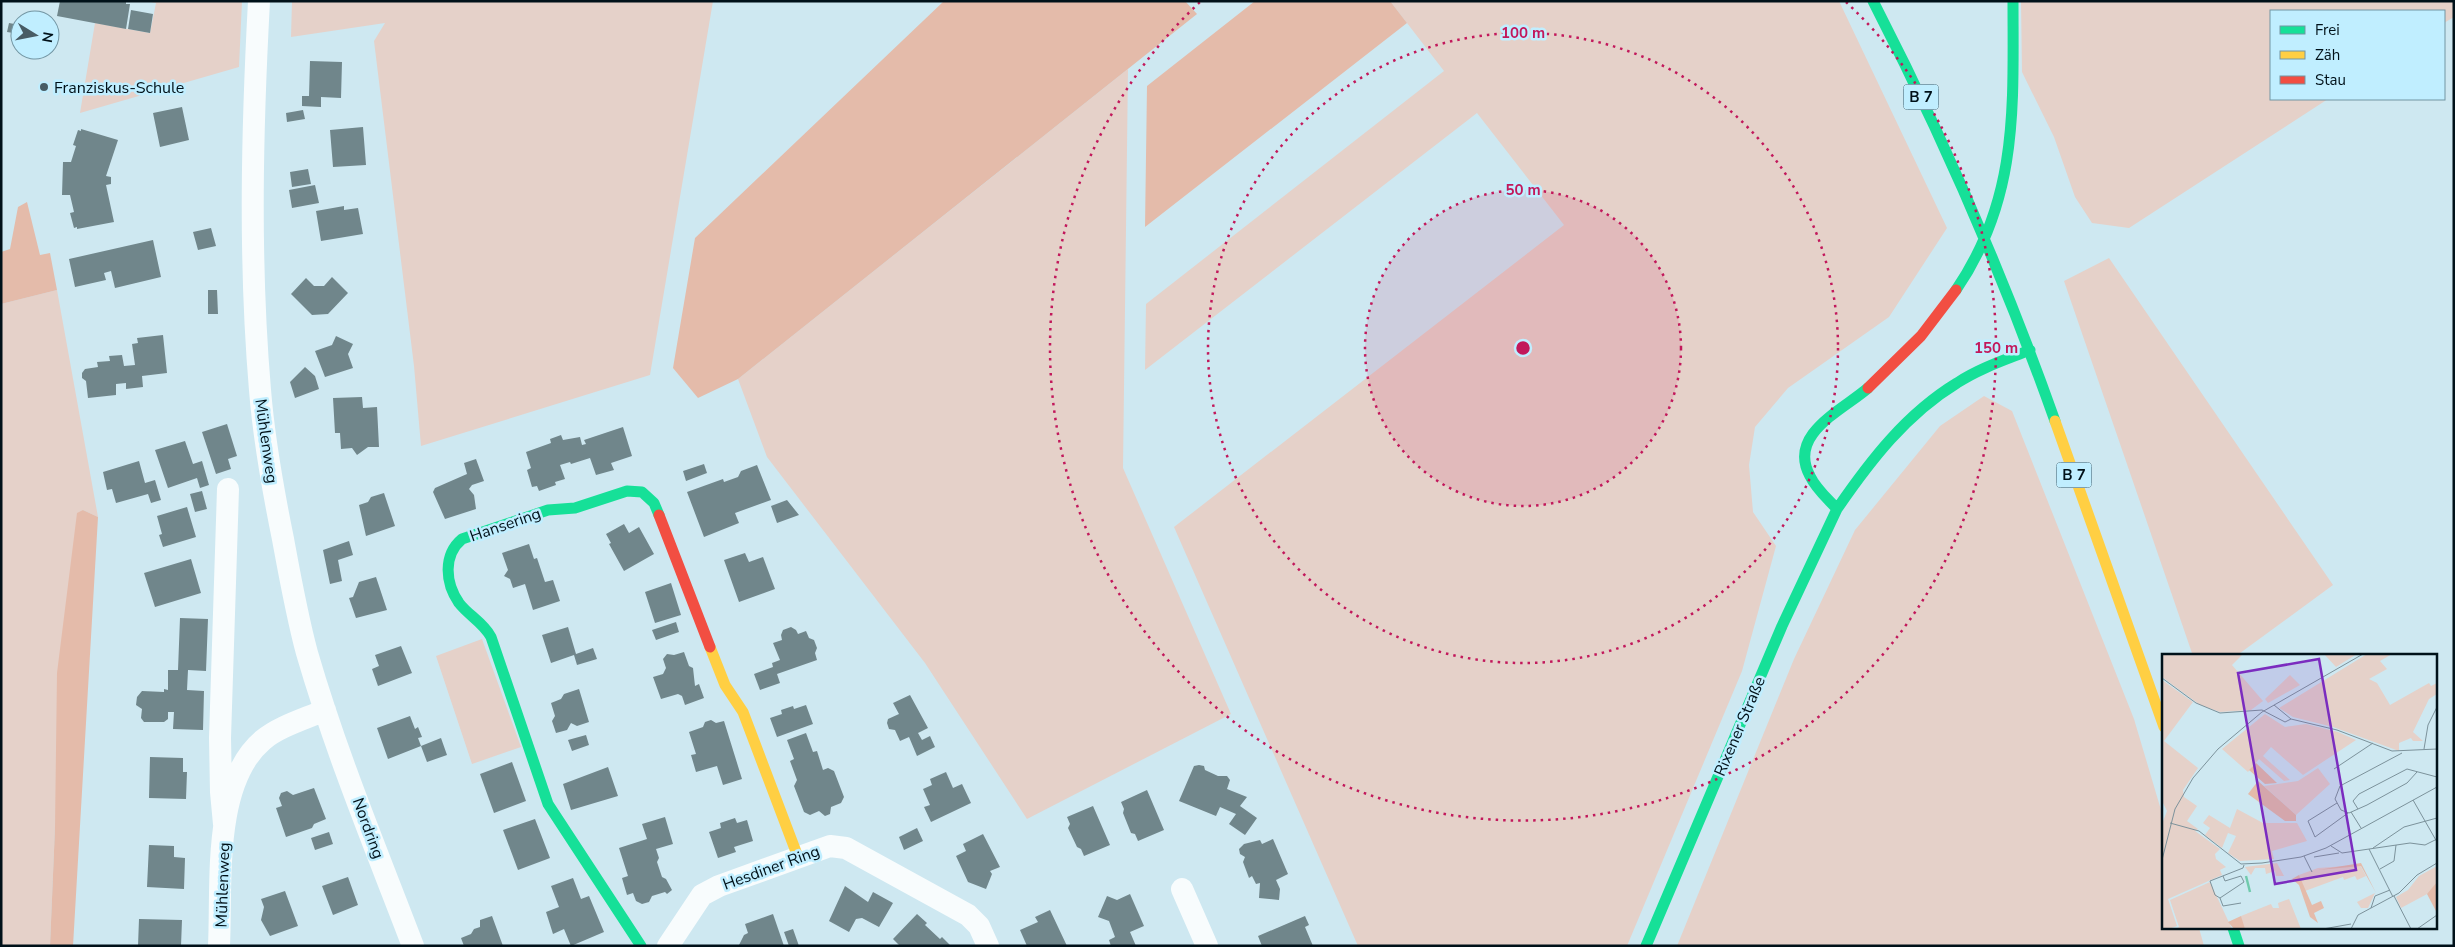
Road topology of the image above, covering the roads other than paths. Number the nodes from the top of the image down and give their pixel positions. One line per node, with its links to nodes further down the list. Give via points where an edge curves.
1 (259, 1): 7 (street, Mühlenweg, via 253,222 254,307 260,391 288,569)
2 (1873, 1): 4 (street, B 7, via 1966,195)
3 (2012, 1): 6 (street, via 2012,127 1999,201 1967,274 1928,329 1870,388 1817,427 1810,437 1804,463 1806,469 1816,486)
4 (2030, 350): 6 (street, Rixener Straße, via 1960,381 1906,421); 8 (street, B 7)
5 (228, 489): 9 (street, Mühlenweg, via 220,738)
6 (1837, 508): 19 (street, Rixener Straße, via 1778,636)
7 (325, 710): 9 (street, Mühlenweg, via 276,731 252,750 234,780); 14 (street, Nordring)
8 (2162, 721)
9 (224, 824): 13 (street, Mühlenweg)
10 (798, 857): 15 (street, Hansering, via 743,712 722,678 684,575 649,497 642,492 627,491 575,508 548,510 462,539 454,545 446,566 457,600 480,619 491,637 548,804); 16 (street, Hesdiner Ring, via 702,895); 17 (street, Hesdiner Ring, via 830,846 846,848 968,915 979,926)
11 (1182, 889): 18 (street)
12 (2234, 930): 20 (street)
13 (219, 946)
14 (414, 946)
15 (641, 946)
16 (668, 946)
17 (988, 946)
18 (1207, 946)
19 (1646, 946)
20 (2239, 946)

